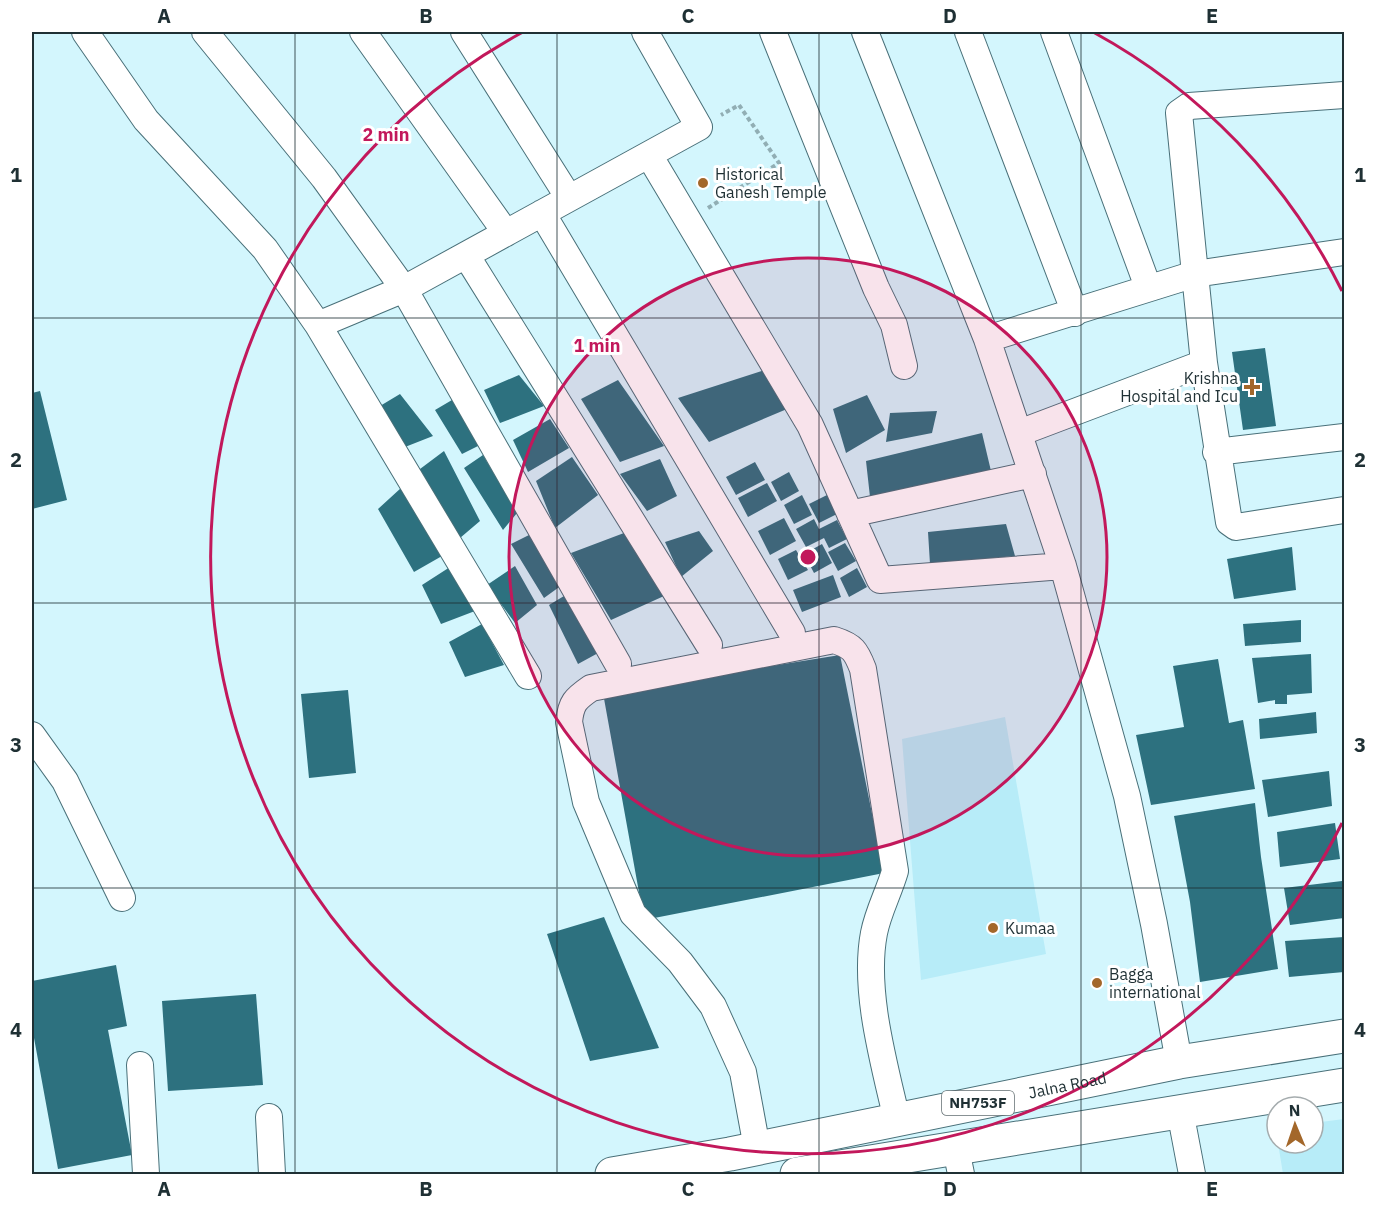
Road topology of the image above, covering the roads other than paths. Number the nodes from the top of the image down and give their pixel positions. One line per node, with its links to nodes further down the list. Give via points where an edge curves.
1 (85, 32): 21 (street, via 146,120 266,249)
2 (205, 32): 19 (street, via 324,178)
3 (363, 32): 14 (street)
4 (464, 32): 12 (street)
5 (645, 32): 11 (street, via 699,127)
6 (773, 32): 24 (street, via 894,325)
7 (866, 32): 22 (street)
8 (968, 32): 20 (street)
9 (1053, 32): 18 (street)
10 (1344, 96): 17 (street, via 1190,106 1179,113)
11 (649, 154): 12 (street); 30 (street, via 810,425)
12 (569, 198): 13 (street)
13 (542, 213): 14 (street); 32 (street)
14 (506, 233): 16 (street)
15 (1344, 252): 17 (street)
16 (466, 255): 19 (street); 33 (street)
17 (1195, 274): 18 (street); 23 (street)
18 (1148, 287): 20 (street)
19 (404, 289): 21 (street); 34 (street)
20 (1075, 313): 22 (street)
21 (318, 325): 35 (street)
22 (987, 339): 25 (street)
23 (1204, 363): 25 (street); 27 (street)
24 (904, 366)
25 (1019, 433): 28 (street)
26 (1344, 437): 27 (street)
27 (1216, 452): 29 (street, via 1229,522 1236,527)
28 (1033, 474): 30 (street); 31 (street)
29 (1344, 510)
30 (850, 514): 31 (street, via 880,580)
31 (1064, 566): 39 (street, via 1127,796)
32 (792, 633)
33 (709, 645)
34 (618, 664)
35 (528, 676)
36 (32, 735): 37 (street, via 65,781)
37 (122, 898)
38 (1344, 1036): 39 (highway, Jalna Road / NH753F)
39 (1179, 1062): 44 (highway, Jalna Road / NH753F)
40 (140, 1065): 47 (street)
41 (1344, 1085): 42 (highway, NH753F)
42 (1180, 1111): 46 (highway, NH753F); 51 (street)
43 (269, 1117): 48 (street)
44 (897, 1120): 45 (highway, Jalna Road / NH753F); 45 (street, via 870,974 874,932 894,872 858,656 849,644 834,640 591,688 577,697 569,722 586,802 633,914 680,962 713,1006 743,1072)
45 (757, 1148): 49 (highway, Jalna Road / NH753F)
46 (958, 1162): 50 (highway, NH753F)
47 (146, 1174)
48 (272, 1174)
49 (612, 1174)
50 (796, 1174)
51 (1192, 1174)

